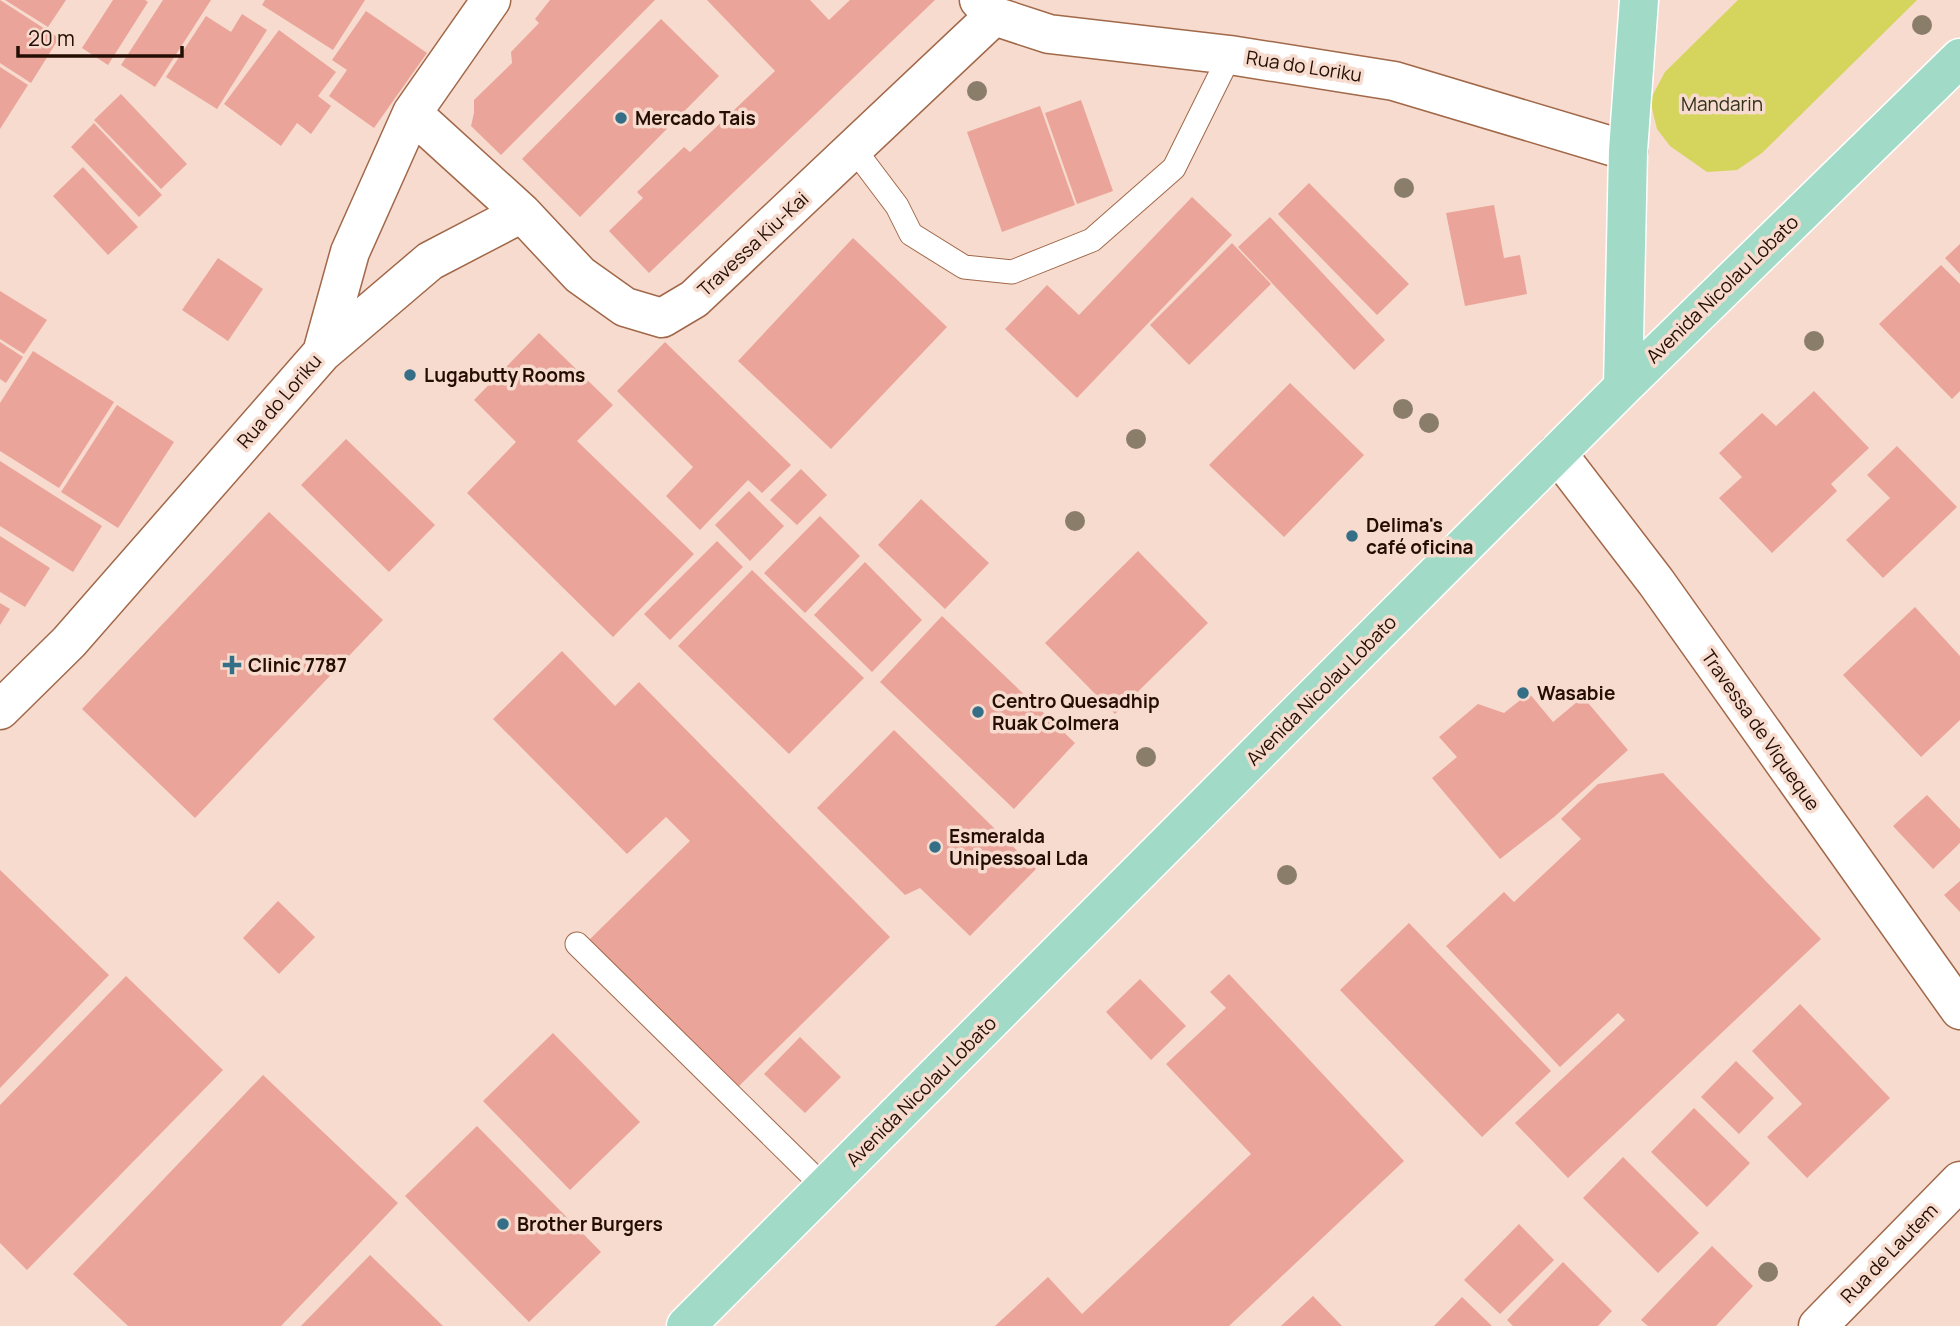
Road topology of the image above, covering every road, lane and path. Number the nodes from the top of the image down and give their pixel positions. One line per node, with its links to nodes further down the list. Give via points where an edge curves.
1 (491, 0): 7 (street, Rua do Loriku)
2 (1639, 0): 9 (main road)
3 (987, 8): 5 (street, Rua do Loriku, via 1049,34); 8 (street, Travessa Kiu-Kai)
4 (1960, 30): 6 (main road, Avenida Nicolau Lobato)
5 (1230, 55): 8 (lane, via 1174,168 1092,240 1012,272 964,267 911,234 897,206); 9 (street, Rua do Loriku, via 1395,81)
6 (1947, 70): 12 (main road, Avenida Nicolau Lobato)
7 (412, 113): 10 (street, Travessa Kiu-Kai); 11 (street, Rua do Loriku, via 350,252)
8 (854, 149): 10 (street, Travessa Kiu-Kai, via 694,299 662,318 625,307 580,275)
9 (1628, 151): 12 (main road)
10 (522, 213): 11 (street, via 430,261)
11 (322, 352): 14 (street, Rua do Loriku, via 69,642)
12 (1623, 387): 13 (main road, Avenida Nicolau Lobato)
13 (1557, 453): 16 (street, Travessa de Viqueque, via 1656,582); 18 (main road, Avenida Nicolau Lobato)
14 (0, 710)
15 (577, 944): 18 (lane)
16 (1960, 1010)
17 (1960, 1181): 20 (street, Rua de Lautem)
18 (825, 1188): 19 (main road, Avenida Nicolau Lobato)
19 (686, 1326)
20 (1818, 1326)

